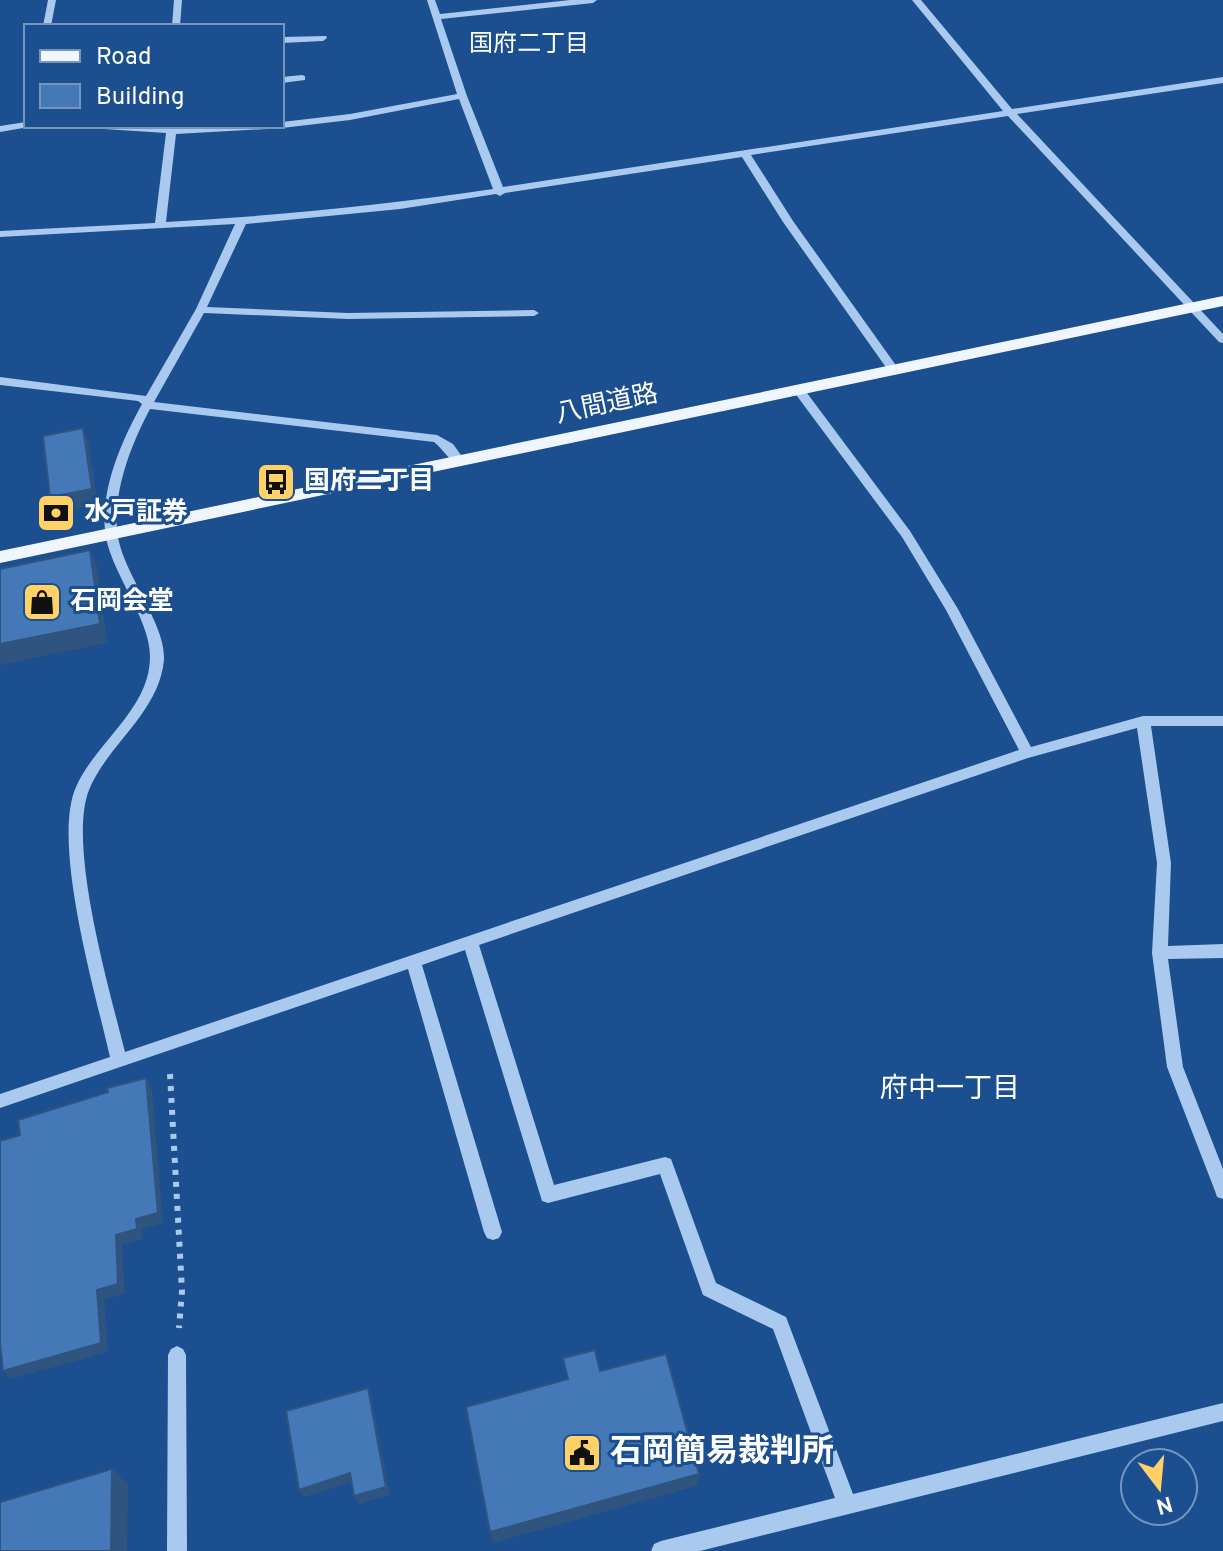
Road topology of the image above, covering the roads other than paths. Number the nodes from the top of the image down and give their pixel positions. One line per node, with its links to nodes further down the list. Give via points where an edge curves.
1 (52, 0): 7 (street)
2 (178, 0): 8 (street)
3 (431, 0): 6 (street)
4 (593, 0): 6 (street)
5 (916, 0): 15 (street)
6 (437, 17): 14 (street)
7 (47, 24)
8 (176, 24)
9 (323, 38): 10 (street)
10 (284, 40)
11 (302, 78): 12 (street)
12 (284, 80)
13 (1223, 80): 15 (street)
14 (462, 96): 17 (street, via 357,118); 21 (street)
15 (1011, 114): 20 (street); 26 (street)
16 (24, 125): 19 (street)
17 (284, 125)
18 (172, 128): 23 (street)
19 (0, 129)
20 (745, 154): 21 (street); 30 (street)
21 (500, 193): 22 (street)
22 (242, 221): 23 (street); 27 (street)
23 (160, 226): 24 (street)
24 (0, 234)
25 (1223, 301): 26 (main road, 八間道路)
26 (1192, 307): 29 (street); 30 (main road, 八間道路)
27 (201, 310): 28 (street, via 348,316); 33 (street, via 156,383)
28 (534, 313)
29 (1223, 340)
30 (894, 371): 32 (main road, 八間道路)
31 (0, 381): 33 (street, via 141,398)
32 (800, 392): 34 (main road, 八間道路); 39 (street, via 952,609)
33 (150, 405): 34 (street, via 437,439); 35 (street, via 114,482)
34 (460, 462): 35 (main road, 八間道路)
35 (111, 534): 36 (main road, 八間道路); 44 (street, via 158,656 146,699 80,792 75,854)
36 (0, 557)
37 (1143, 721): 38 (street); 39 (street); 42 (street, via 1164,863)
38 (1223, 721)
39 (1027, 753): 40 (street)
40 (470, 941): 43 (street); 50 (street, via 548,1195 665,1165 709,1289 780,1323)
41 (1223, 951): 42 (street)
42 (1160, 953): 46 (street, via 1175,1067)
43 (413, 960): 44 (street); 47 (street)
44 (119, 1062): 45 (street)
45 (0, 1101)
46 (1223, 1191)
47 (493, 1232)
48 (177, 1355): 51 (street)
49 (1223, 1412): 50 (street)
50 (847, 1505): 52 (street)
51 (177, 1551)
52 (661, 1551)

